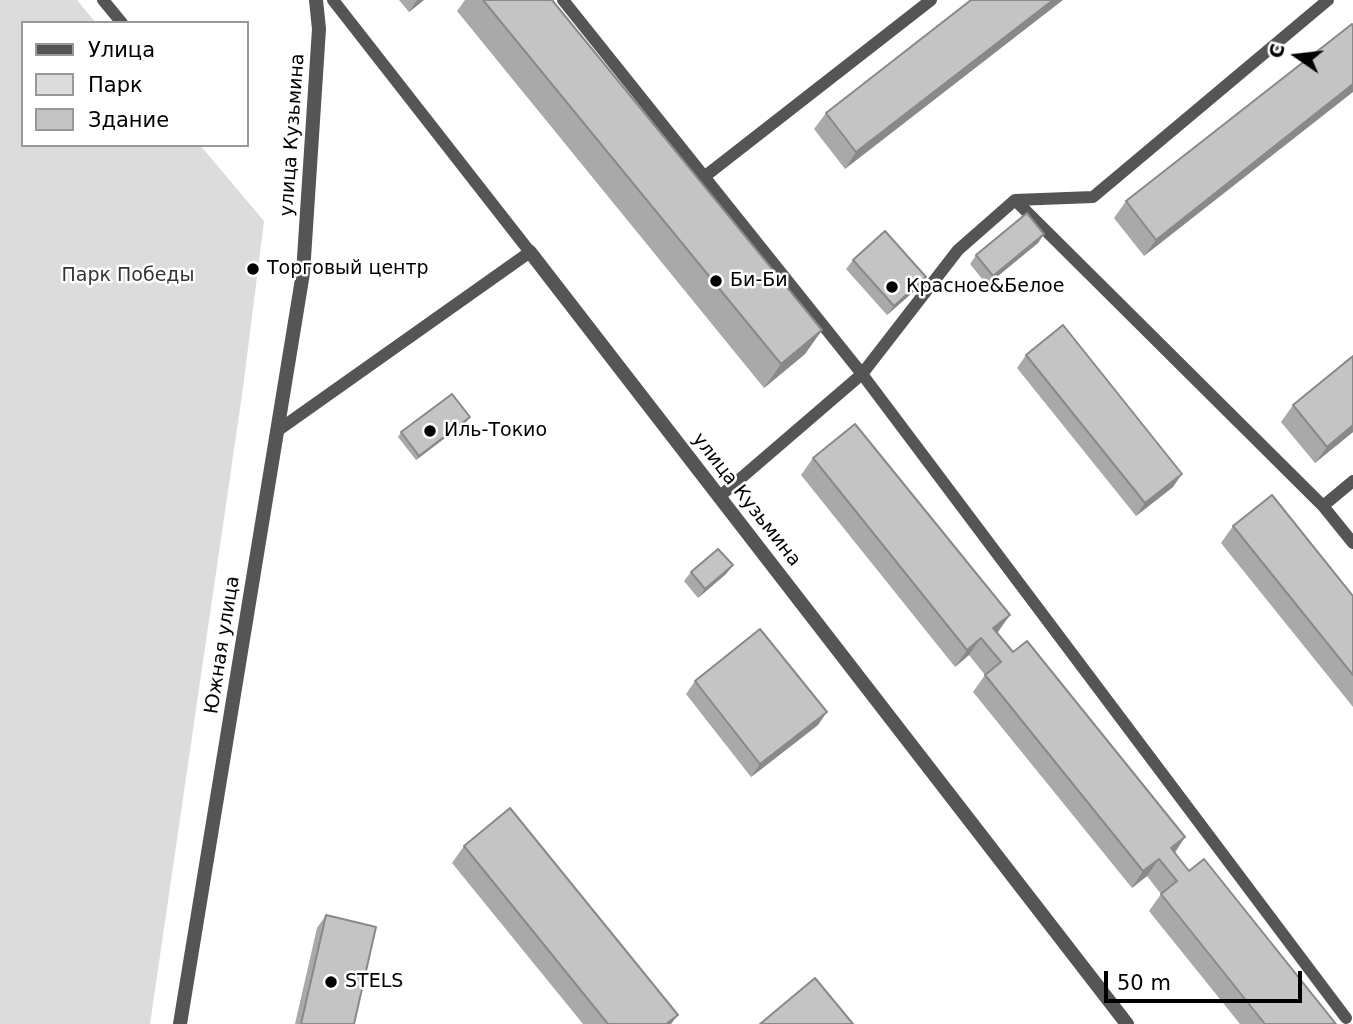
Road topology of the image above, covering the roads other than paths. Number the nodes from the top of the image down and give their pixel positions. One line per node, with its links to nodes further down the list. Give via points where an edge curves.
1 (103, 0): 7 (lane)
2 (316, 0): 11 (street, улица Кузьмина, via 319,29)
3 (332, 0): 10 (lane, улица Кузьмина)
4 (563, 0): 8 (lane)
5 (931, 0): 8 (lane)
6 (1328, 0): 9 (lane, via 1093,197)
7 (120, 21)
8 (704, 177): 12 (lane)
9 (1015, 200): 12 (lane, via 958,250); 16 (lane)
10 (530, 252): 13 (lane); 15 (street, улица Кузьмина)
11 (303, 273): 13 (street, Южная улица)
12 (862, 374): 15 (lane); 18 (lane)
13 (277, 431): 19 (street, Южная улица)
14 (1353, 481): 16 (lane)
15 (719, 496): 20 (street, улица Кузьмина)
16 (1323, 506): 17 (lane)
17 (1353, 543)
18 (1349, 1018)
19 (180, 1024)
20 (1128, 1024)

